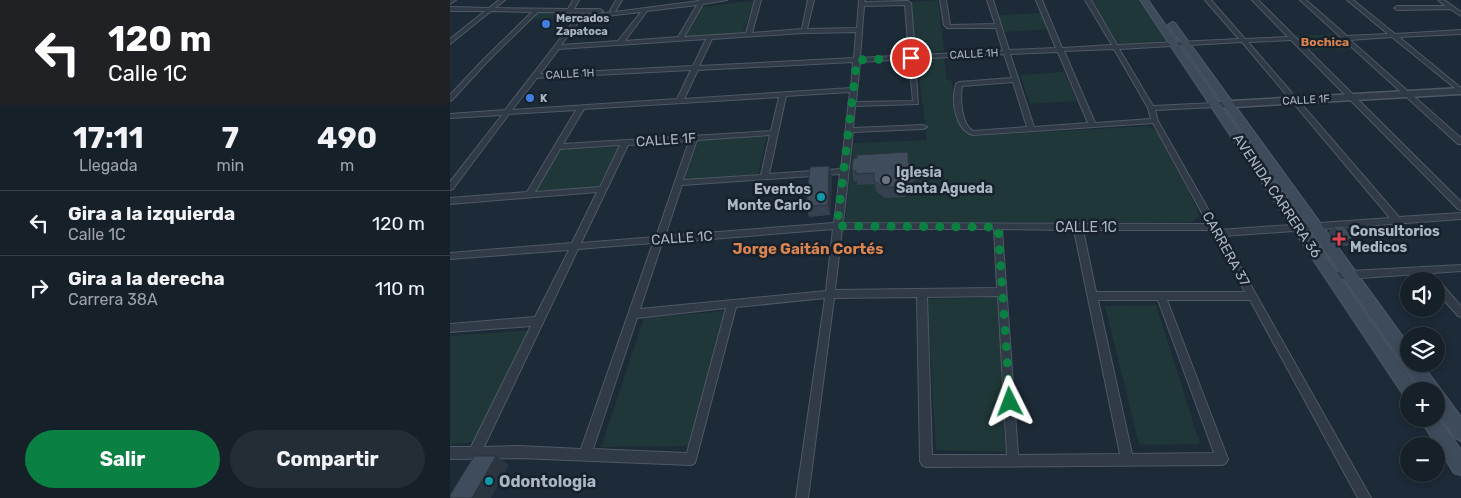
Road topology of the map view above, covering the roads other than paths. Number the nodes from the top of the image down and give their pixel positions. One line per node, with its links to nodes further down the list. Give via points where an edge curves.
1 (502, 0): 25 (street)
2 (576, 0): 28 (street)
3 (619, 0): 29 (street)
4 (662, 0): 22 (street)
5 (724, 0): 19 (street)
6 (758, 0): 37 (street)
7 (812, 0): 35 (street)
8 (942, 0): 33 (street)
9 (990, 0): 32 (street)
10 (1039, 0): 49 (street)
11 (1088, 0): 48 (street, CARRERA 37)
12 (1144, 0): 46 (main road, AVENIDA CARRERA 36)
13 (1154, 0): 46 (main road, AVENIDA CARRERA 36)
14 (1208, 0): 43 (street)
15 (1255, 0): 40 (street)
16 (1303, 0): 41 (street)
17 (1350, 0): 38 (street)
18 (1441, 0): 21 (street)
19 (703, 1): 22 (street); 42 (street)
20 (862, 2): 34 (street); 51 (street, via 908,3)
21 (1451, 7): 23 (street); 31 (street)
22 (659, 8): 27 (street)
23 (1396, 8)
24 (450, 9): 25 (street)
25 (490, 9): 26 (street); 44 (street)
26 (537, 10): 28 (street); 62 (street)
27 (645, 10): 30 (street); 45 (street)
28 (570, 11): 29 (street)
29 (613, 11): 30 (street)
30 (627, 12): 47 (street, via 579,18)
31 (1461, 14)
32 (998, 26): 33 (street); 50 (street)
33 (949, 27)
34 (859, 30): 35 (street); 52 (street)
35 (804, 31): 37 (street)
36 (1461, 32): 38 (street)
37 (748, 35): 39 (street)
38 (1396, 35): 41 (street); 58 (street)
39 (709, 38): 42 (street); 53 (street)
40 (1294, 38): 43 (street, CALLE 1H); 61 (street)
41 (1346, 38): 59 (street)
42 (679, 40): 45 (street)
43 (1243, 41): 46 (street, CALLE 1H); 63 (street)
44 (450, 42)
45 (620, 43): 47 (street)
46 (1180, 44): 48 (street, CALLE 1H); 67 (main road, AVENIDA CARRERA 36)
47 (557, 47): 54 (street)
48 (1114, 48): 49 (street, CALLE 1H); 69 (street, CARRERA 37)
49 (1060, 50): 50 (street, CALLE 1H); 73 (street)
50 (1007, 53): 51 (street, CALLE 1H); 55 (street)
51 (911, 58): 52 (street, CALLE 1H); 65 (street)
52 (857, 60): 53 (street, CALLE 1H); 57 (street)
53 (695, 68): 54 (street, CALLE 1H); 64 (street)
54 (534, 76): 70 (street)
55 (1015, 80): 56 (street); 76 (street)
56 (959, 84): 76 (street, via 958,102 968,131)
57 (854, 90): 60 (street); 66 (street)
58 (1461, 91): 59 (street, CALLE 1F)
59 (1409, 94): 61 (street, CALLE 1F); 79 (street)
60 (782, 95): 64 (street); 77 (street)
61 (1353, 97): 63 (street, CALLE 1F); 89 (street)
62 (450, 98)
63 (1296, 100): 67 (street, CALLE 1F); 91 (street)
64 (680, 102): 68 (street)
65 (916, 103): 66 (street)
66 (853, 104): 75 (street)
67 (1222, 105): 69 (street, CALLE 1F); 93 (main road, AVENIDA CARRERA 36); 96 (main road, AVENIDA CARRERA 36)
68 (581, 108): 70 (street); 81 (street)
69 (1151, 108): 72 (street, CARRERA 37)
70 (507, 112): 71 (street); 85 (street)
71 (450, 116)
72 (1155, 121): 73 (street); 97 (street, CARRERA 37)
73 (1092, 125): 76 (street)
74 (922, 127): 75 (street)
75 (849, 130): 82 (street)
76 (1031, 130)
77 (774, 133): 78 (street, CALLE 1F); 83 (street)
78 (694, 138): 80 (street, CALLE 1F); 84 (street)
79 (1461, 142)
80 (624, 143): 81 (street, CALLE 1F); 86 (street)
81 (557, 147): 87 (street)
82 (845, 171): 83 (street); 92 (street)
83 (764, 177): 84 (street)
84 (678, 183): 98 (street)
85 (450, 187)
86 (602, 189): 87 (street); 99 (street)
87 (529, 195): 88 (street)
88 (450, 201)
89 (1461, 207)
90 (1461, 216): 91 (street, CALLE 1C)
91 (1396, 220): 93 (street, CALLE 1C)
92 (837, 226): 94 (street, CALLE 1C); 98 (street, CALLE 1C); 107 (street)
93 (1315, 226): 96 (street, CALLE 1C); 103 (main road, AVENIDA CARRERA 36)
94 (998, 227): 95 (street, CALLE 1C); 106 (street)
95 (1078, 227): 97 (street, CALLE 1C); 109 (street)
96 (1298, 227): 97 (street, CALLE 1C); 104 (main road, AVENIDA CARRERA 36)
97 (1216, 230): 111 (street, CARRERA 37)
98 (658, 240): 99 (street, CALLE 1C); 114 (street)
99 (574, 247): 100 (street, CALLE 1C); 115 (street)
100 (450, 256)
101 (1461, 268): 102 (street)
102 (1425, 270): 103 (street)
103 (1350, 275): 104 (street); 117 (main road, AVENIDA CARRERA 36)
104 (1332, 276): 118 (main road, AVENIDA CARRERA 36)
105 (922, 292): 106 (street); 107 (street); 125 (street, via 926,461)
106 (1003, 292): 125 (street)
107 (830, 294): 112 (street); 128 (street)
108 (1445, 294): 113 (street)
109 (1094, 296): 110 (street); 126 (street)
110 (1161, 296): 111 (street); 126 (street, via 1222,460)
111 (1252, 296): 129 (street, CARRERA 37)
112 (732, 304): 114 (street); 124 (street, via 691,459)
113 (1461, 313)
114 (633, 314): 124 (street)
115 (539, 320): 116 (street); 122 (street)
116 (450, 328)
117 (1400, 345)
118 (1404, 382)
119 (1445, 410): 121 (main road)
120 (1434, 427): 127 (main road)
121 (1461, 432)
122 (475, 452): 123 (street); 124 (street)
123 (450, 453)
124 (585, 454)
125 (1014, 460): 126 (street)
126 (1127, 460)
127 (1461, 466)
128 (802, 498)
129 (1365, 498)

